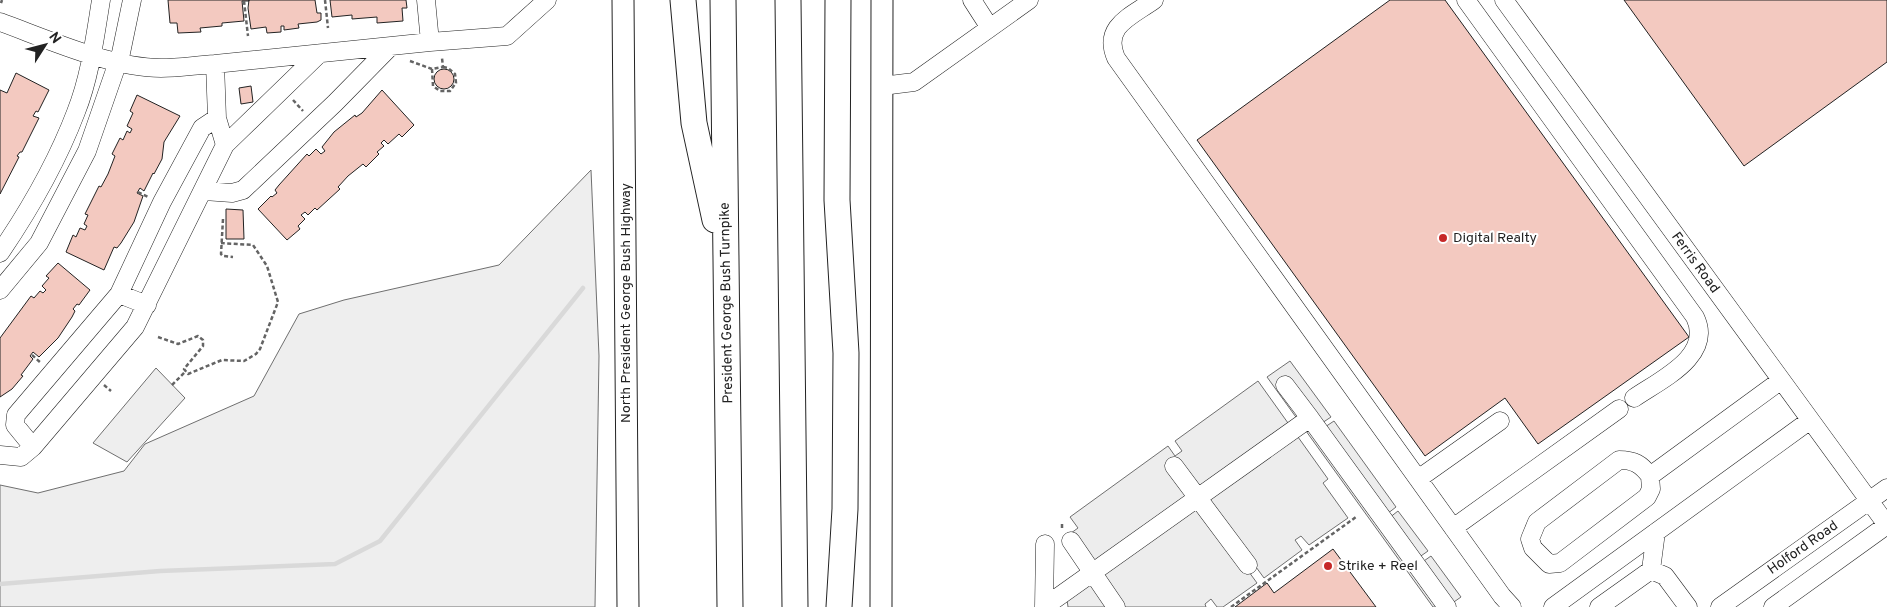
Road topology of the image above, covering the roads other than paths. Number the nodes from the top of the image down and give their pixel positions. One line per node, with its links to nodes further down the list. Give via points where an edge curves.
1 (100, 0): 21 (street)
2 (132, 0): 22 (street)
3 (426, 0): 19 (street)
4 (547, 0): 19 (street, via 507,36)
5 (623, 0): 56 (main road, North President George Bush Highway)
6 (684, 0): 29 (highway, via 694,123)
7 (723, 0): 29 (highway, President George Bush Turnpike)
8 (788, 0): 58 (highway)
9 (838, 0): 59 (highway, via 837,200 846,353)
10 (882, 0): 24 (main road)
11 (972, 0): 17 (street)
12 (1029, 0): 17 (street)
13 (1154, 0): 44 (street, via 1116,28 1111,46 1116,58)
14 (1466, 0): 35 (street, via 1700,328 1696,349 1688,360)
15 (1504, 0): 33 (street, Ferris Road)
16 (0, 22): 21 (street)
17 (990, 28): 24 (street, via 914,82)
18 (390, 47): 19 (street); 20 (street); 27 (street, via 243,190 232,193)
19 (436, 47)
20 (319, 54): 23 (street); 26 (street)
21 (91, 55): 22 (street); 28 (street, via 77,111 34,201)
22 (118, 61): 23 (street, via 160,68); 30 (street, via 87,151 39,242)
23 (215, 64): 25 (street)
24 (882, 86): 60 (main road)
25 (217, 118): 26 (street); 31 (street, via 202,128 165,196)
26 (225, 145): 27 (street)
27 (204, 191): 32 (street)
28 (0, 253)
29 (726, 276): 57 (highway, President George Bush Turnpike)
30 (0, 290)
31 (119, 294): 32 (street); 40 (street, via 16,415 15,425)
32 (147, 305): 40 (street, via 135,326)
33 (1780, 381): 39 (street, Ferris Road); 43 (street)
34 (1285, 385): 37 (street)
35 (1634, 398)
36 (1619, 409): 49 (street)
37 (1310, 418): 46 (street); 63 (street)
38 (1500, 421): 44 (street)
39 (1809, 421): 47 (street, Ferris Road); 50 (street)
40 (33, 447): 41 (street, via 21,457)
41 (0, 455)
42 (1174, 466): 46 (street)
43 (1650, 476): 43 (street, via 1641,464 1619,460 1537,522 1530,539 1533,548 1549,564 1560,563 1647,498 1651,489)
44 (1418, 480): 49 (street)
45 (1887, 488): 47 (street, Holford Road)
46 (1198, 498): 53 (street); 55 (street)
47 (1869, 501): 48 (street, Ferris Road); 68 (street, Holford Road)
48 (1887, 525): 69 (street)
49 (1453, 528): 64 (street)
50 (1656, 532): 54 (street); 65 (street)
51 (1071, 542): 55 (street)
52 (1045, 544): 61 (street)
53 (1248, 565)
54 (1651, 570): 66 (street); 67 (street, via 1665,576)
55 (1093, 573): 61 (street); 62 (street)
56 (628, 607)
57 (730, 607)
58 (795, 607)
59 (839, 607)
60 (881, 607)
61 (1044, 607)
62 (1116, 607)
63 (1448, 607)
64 (1512, 607)
65 (1553, 607)
66 (1599, 607)
67 (1688, 607)
68 (1720, 607)
69 (1773, 607)

